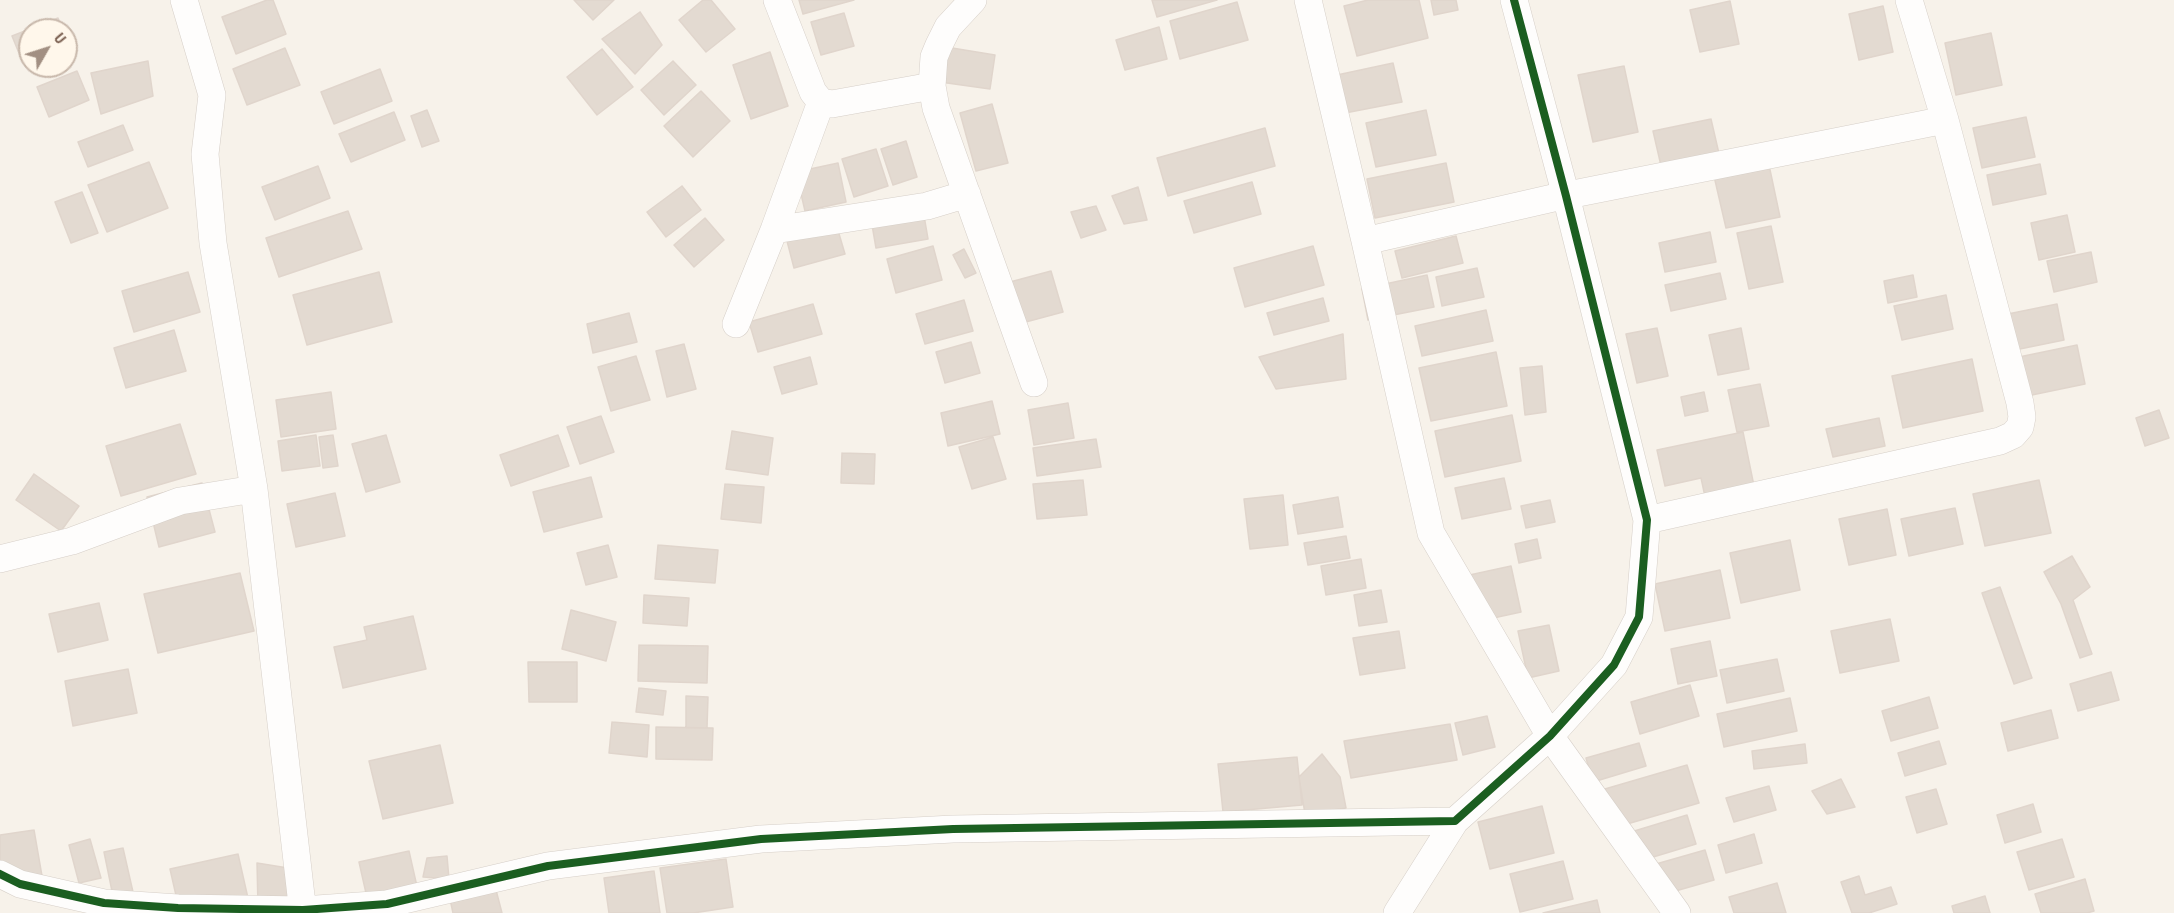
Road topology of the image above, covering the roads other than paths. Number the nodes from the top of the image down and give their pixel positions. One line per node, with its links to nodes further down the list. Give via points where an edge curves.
1 (184, 0): 16 (street, via 212,95 205,154 213,243)
2 (777, 0): 8 (street, via 813,92)
3 (973, 0): 7 (street, via 948,27 939,45)
4 (1308, 0): 13 (street)
5 (1514, 0): 11 (street)
6 (1908, 0): 9 (street)
7 (932, 86): 8 (street, via 832,104); 10 (street)
8 (821, 102): 12 (street)
9 (1945, 120): 11 (street); 17 (street, via 2020,403 2020,427 2000,441)
10 (967, 194): 12 (street, via 927,206); 15 (street)
11 (1560, 197): 13 (street); 17 (street)
12 (774, 230): 14 (street)
13 (1365, 241): 19 (street, via 1431,533)
14 (736, 324)
15 (1034, 383)
16 (254, 489): 18 (street, via 180,501 72,541); 22 (street)
17 (1647, 520): 19 (street, via 1639,617 1614,665)
18 (0, 559)
19 (1550, 736): 20 (street); 24 (street)
20 (1455, 821): 22 (street, via 953,829 761,839 548,866 387,904); 23 (street)
21 (0, 874): 22 (street, via 20,884 104,903)
22 (303, 912)
23 (1397, 913)
24 (1677, 913)

